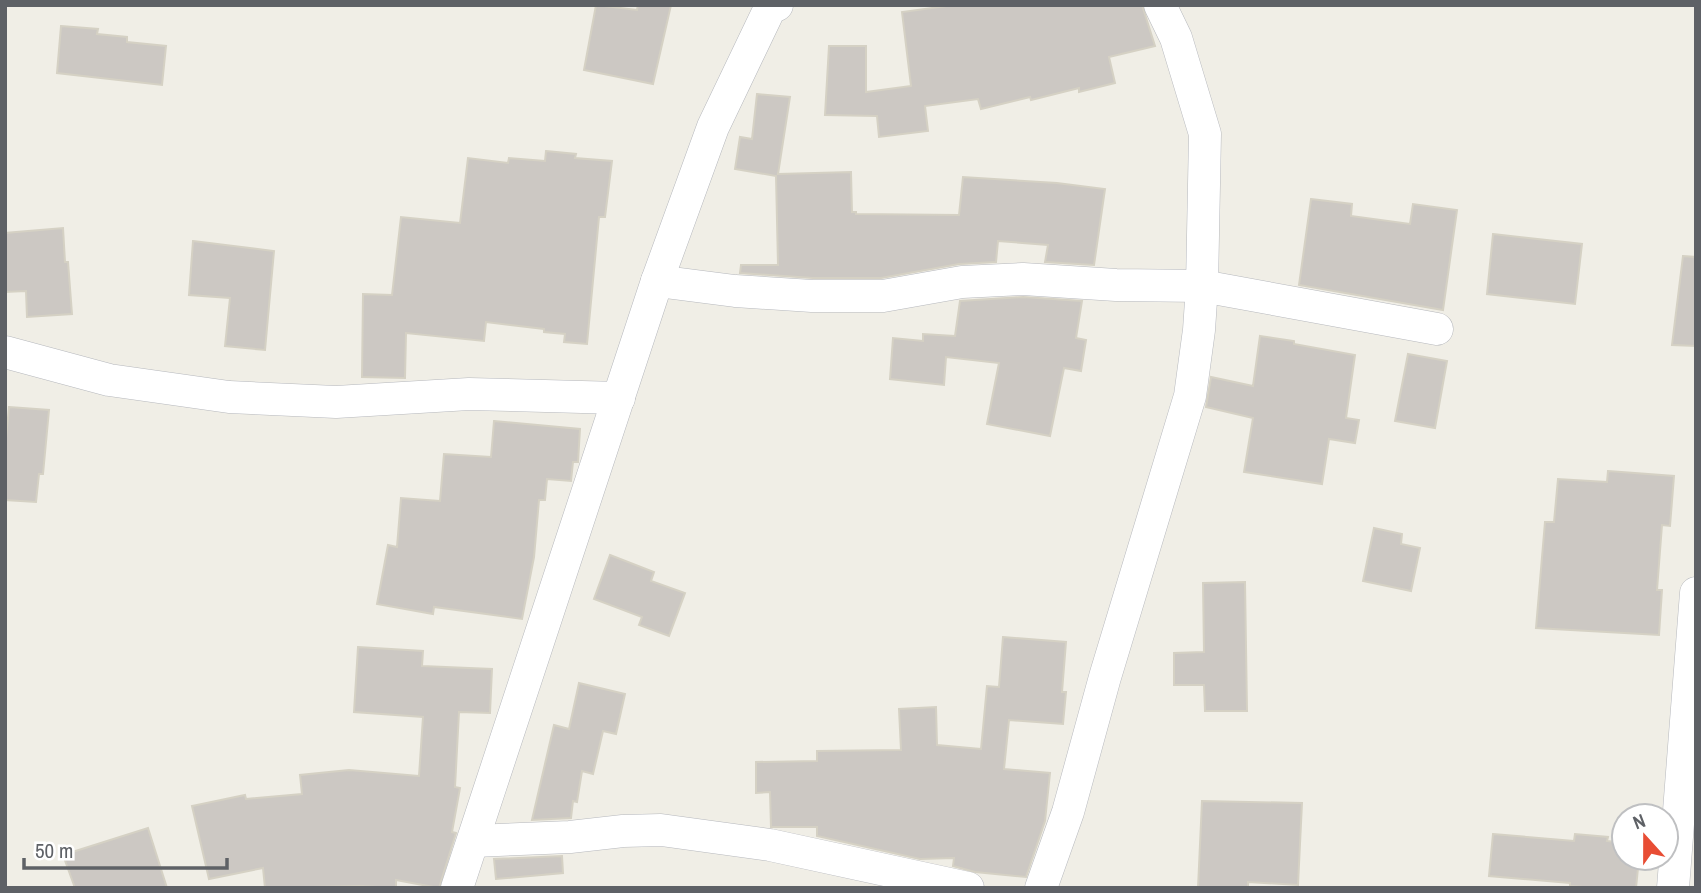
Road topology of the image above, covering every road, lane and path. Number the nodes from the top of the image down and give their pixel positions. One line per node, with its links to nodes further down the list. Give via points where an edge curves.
1 (1160, 5): 4 (street, via 1176,38 1205,134)
2 (771, 6): 3 (street, via 713,127)
3 (657, 281): 4 (street, via 812,296 883,296 962,282 1023,279); 7 (street)
4 (1202, 286): 5 (street); 13 (street, via 1190,397 1068,812)
5 (1437, 329)
6 (5, 352): 7 (street, via 109,380 229,397 336,402 469,394)
7 (620, 398): 9 (street)
8 (1696, 593): 14 (street)
9 (474, 841): 10 (street, via 661,830 770,845); 11 (street)
10 (860, 877): 12 (street)
11 (457, 888)
12 (968, 888)
13 (1041, 888)
14 (1673, 888)

